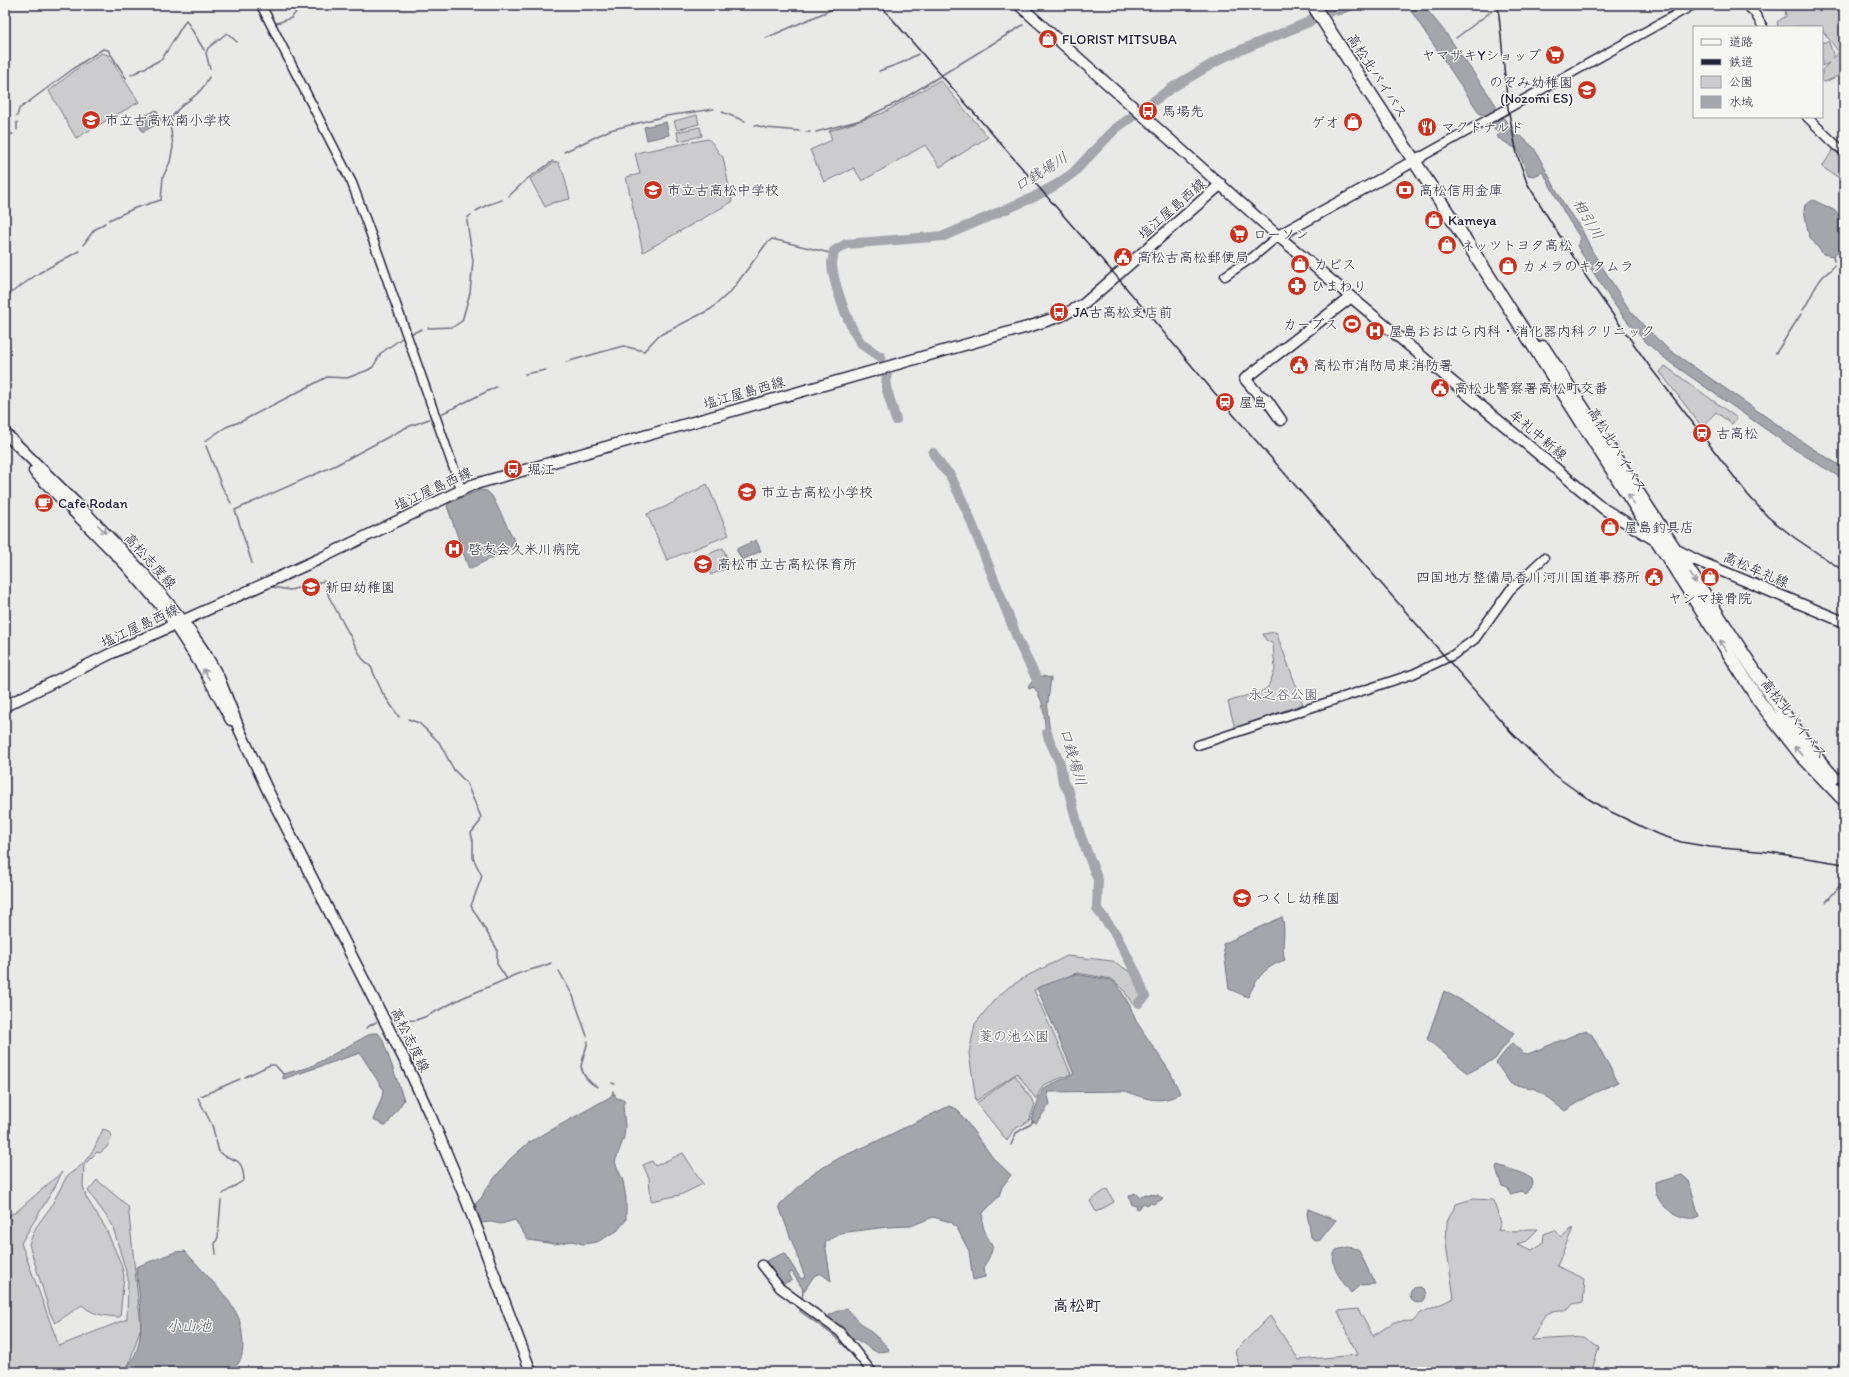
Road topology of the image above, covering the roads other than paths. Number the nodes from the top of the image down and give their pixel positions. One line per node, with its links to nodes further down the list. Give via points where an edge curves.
1 (261, 5): 17 (street, via 352,183)
2 (1019, 5): 10 (main road, 塩江屋島西線)
3 (1693, 5): 9 (street)
4 (1746, 5): 6 (street)
5 (1319, 8): 9 (highway, 高松北バイパス)
6 (1762, 26)
7 (1808, 118): 8 (street)
8 (1844, 151)
9 (1417, 159): 11 (main road); 18 (highway, 高松北バイパス, one-way to 9); 19 (highway, 高松北バイパス)
10 (1221, 184): 11 (main road); 17 (main road, 塩江屋島西線, via 1111,282 1077,308 1046,321)
11 (1278, 236): 12 (street); 13 (main road, 牟礼中新線)
12 (1224, 276)
13 (1350, 297): 14 (main road, via 1244,379 1267,400); 18 (main road, 牟礼中新線, via 1604,509)
14 (1282, 420)
15 (5, 432): 22 (main road, 高松志度線, one-way to 22, via 157,588)
16 (5, 442): 22 (main road, 高松志度線)
17 (461, 489): 22 (main road, 塩江屋島西線)
18 (1657, 542): 19 (main road, 高松牟礼線); 26 (highway, 高松北バイパス, one-way to 18, via 1773,721)
19 (1675, 549): 21 (main road, 高松牟礼線); 25 (highway, 高松北バイパス, one-way to 25, via 1771,697 1810,750)
20 (1544, 558): 24 (street, via 1510,590 1475,639 1453,655 1413,674)
21 (1844, 622)
22 (179, 623): 23 (main road, 塩江屋島西線); 28 (main road, 高松志度線, via 230,719 240,731 431,1117 467,1202)
23 (5, 706)
24 (1198, 745)
25 (1844, 789)
26 (1844, 800)
27 (762, 1265): 29 (street, via 780,1288 840,1332)
28 (531, 1372)
29 (872, 1372)

